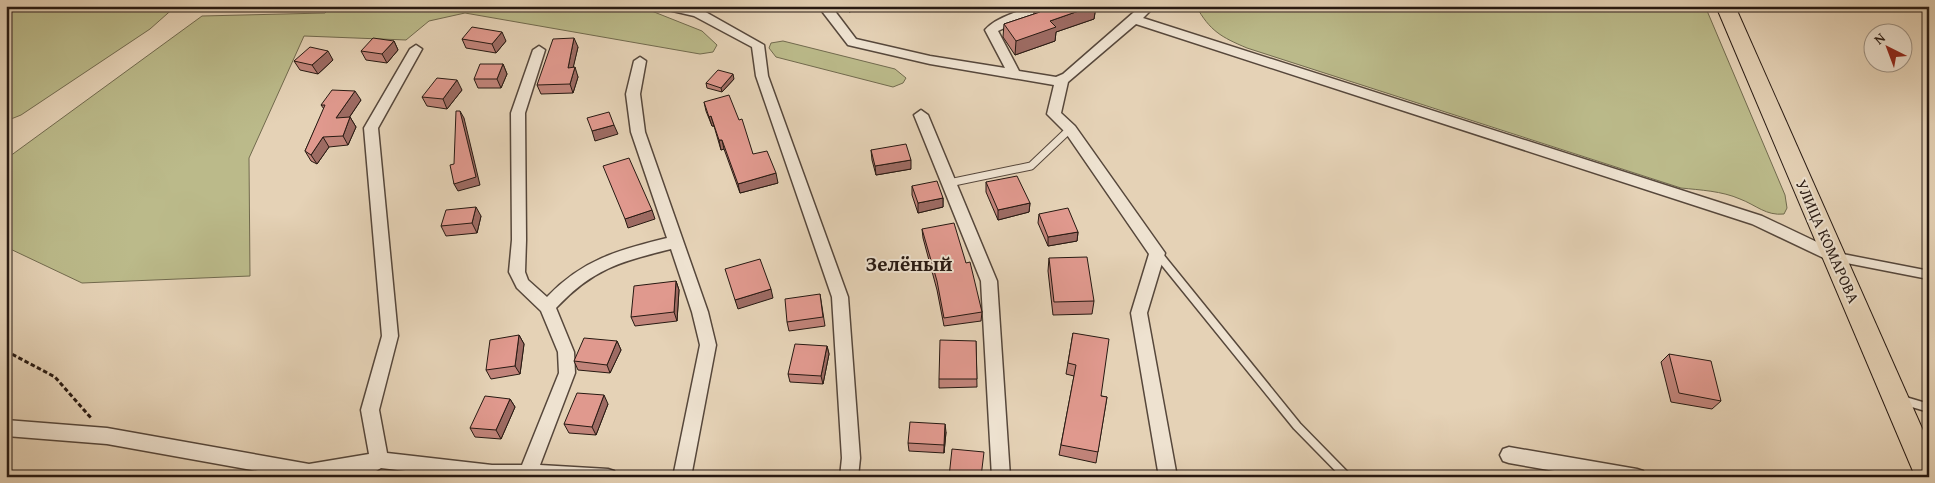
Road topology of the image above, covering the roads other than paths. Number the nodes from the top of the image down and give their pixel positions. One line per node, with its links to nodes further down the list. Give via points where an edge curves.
1 (668, 6): 30 (street, via 698,13 758,45 762,76 840,297)
2 (824, 6): 10 (street, via 852,42)
3 (1039, 6): 10 (street, via 991,30)
4 (1149, 6): 6 (street)
5 (1725, 6): 17 (main road, УЛИЦА КОМАРОВА)
6 (1135, 18): 11 (street); 17 (street, via 1757,220)
7 (416, 49): 24 (street, via 371,128 390,336 370,410)
8 (539, 50): 19 (street, via 518,113 517,272 522,284)
9 (640, 61): 15 (street, via 633,94 638,132)
10 (1015, 75): 11 (street)
11 (1062, 80): 13 (street, via 1054,114)
12 (920, 115): 14 (street)
13 (1070, 129): 14 (lane, via 1031,166); 16 (street)
14 (948, 183): 31 (street, via 989,281)
15 (676, 242): 19 (street, via 596,266 580,275); 29 (street, via 708,345)
16 (1157, 253): 32 (street, via 1139,313); 33 (lane, via 1297,426)
17 (1835, 257): 18 (lane); 20 (main road, УЛИЦА КОМАРОВА)
18 (1929, 275)
19 (547, 306): 25 (street, via 566,352 567,373)
20 (1895, 398): 21 (lane); 26 (main road, УЛИЦА КОМАРОВА)
21 (1929, 408)
22 (6, 428): 24 (street, via 107,436 310,472)
23 (1509, 455): 34 (street)
24 (379, 460): 25 (street); 27 (street)
25 (526, 474): 28 (street)
26 (1929, 476)
27 (350, 477)
28 (608, 477)
29 (682, 477)
30 (850, 477)
31 (1001, 477)
32 (1168, 477)
33 (1347, 477)
34 (1637, 477)

